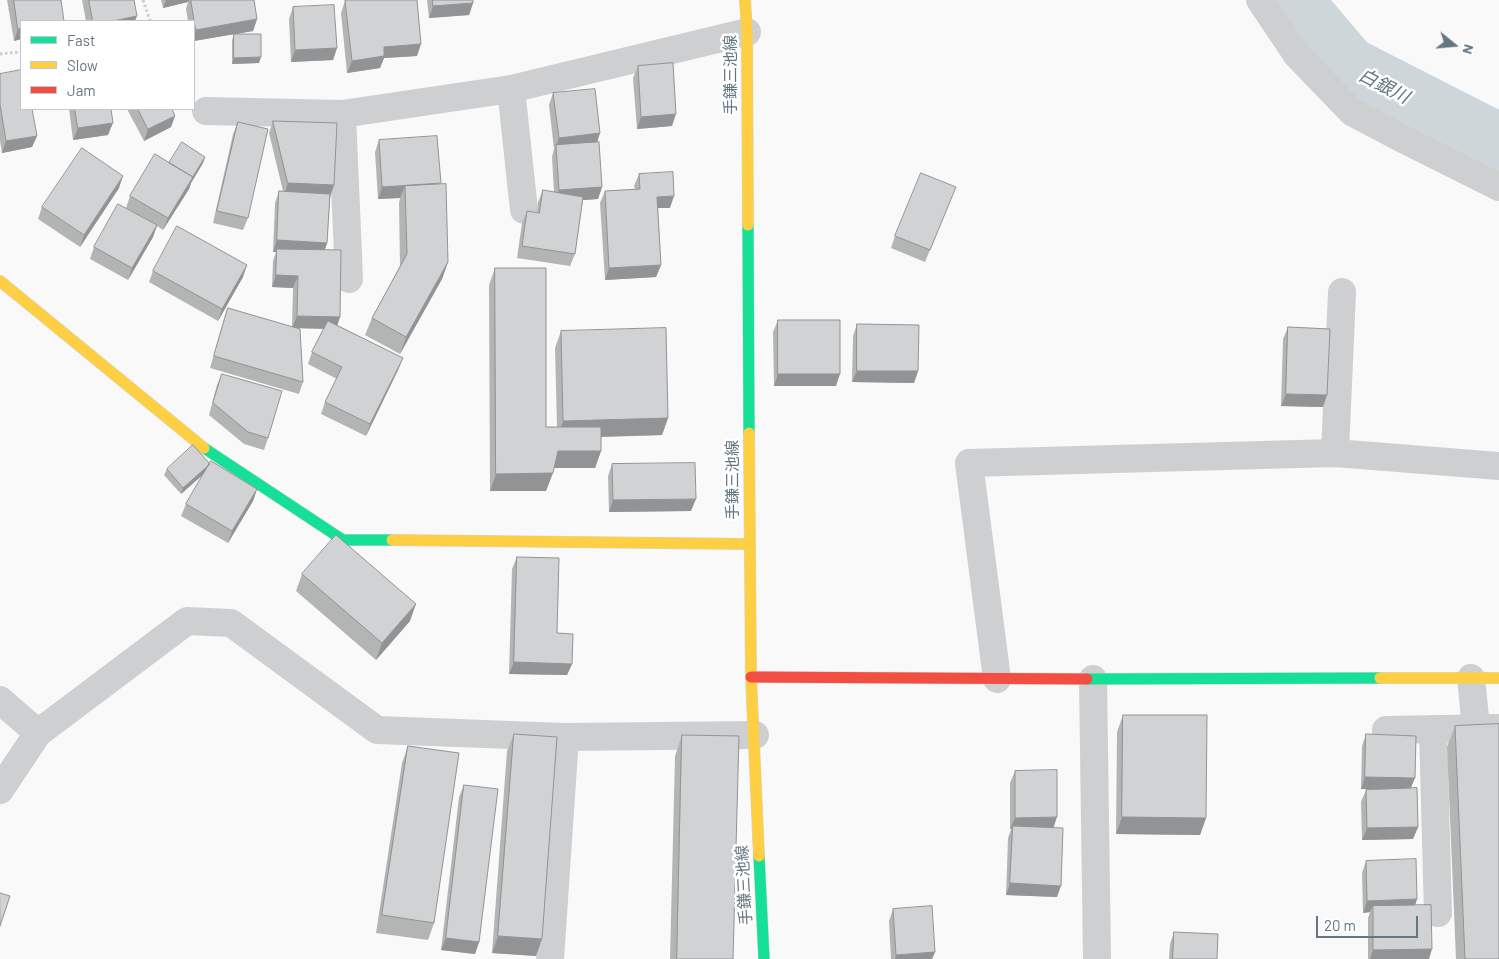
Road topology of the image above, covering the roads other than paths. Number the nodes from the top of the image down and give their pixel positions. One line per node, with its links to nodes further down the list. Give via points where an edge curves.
1 (745, 0): 3 (street, 手鎌三池線)
2 (1260, 0): 7 (street, via 1297,55 1352,112)
3 (747, 32): 4 (street); 14 (street, 手鎌三池線)
4 (510, 88): 6 (street); 8 (street)
5 (206, 111): 6 (street)
6 (342, 114): 9 (street)
7 (1499, 187)
8 (524, 210)
9 (348, 279)
10 (0, 281): 14 (street, via 199,445 343,540)
11 (1342, 292): 12 (street)
12 (1335, 453): 13 (street); 18 (street, via 969,463)
13 (1499, 466)
14 (749, 544): 15 (street, 手鎌三池線)
15 (751, 677): 18 (street); 25 (street, 手鎌三池線)
16 (1471, 678): 17 (street); 19 (street); 22 (street)
17 (1499, 678)
18 (997, 679): 19 (street)
19 (1093, 679): 31 (street)
20 (0, 700): 24 (street)
21 (1433, 728): 22 (street); 23 (street); 28 (street)
22 (1488, 728)
23 (1386, 730)
24 (38, 733): 26 (street, via 187,622 231,623 377,730); 27 (street)
25 (755, 735): 26 (street); 30 (street, 手鎌三池線)
26 (565, 737): 29 (street)
27 (0, 790)
28 (1438, 913)
29 (550, 959)
30 (764, 959)
31 (1097, 959)

